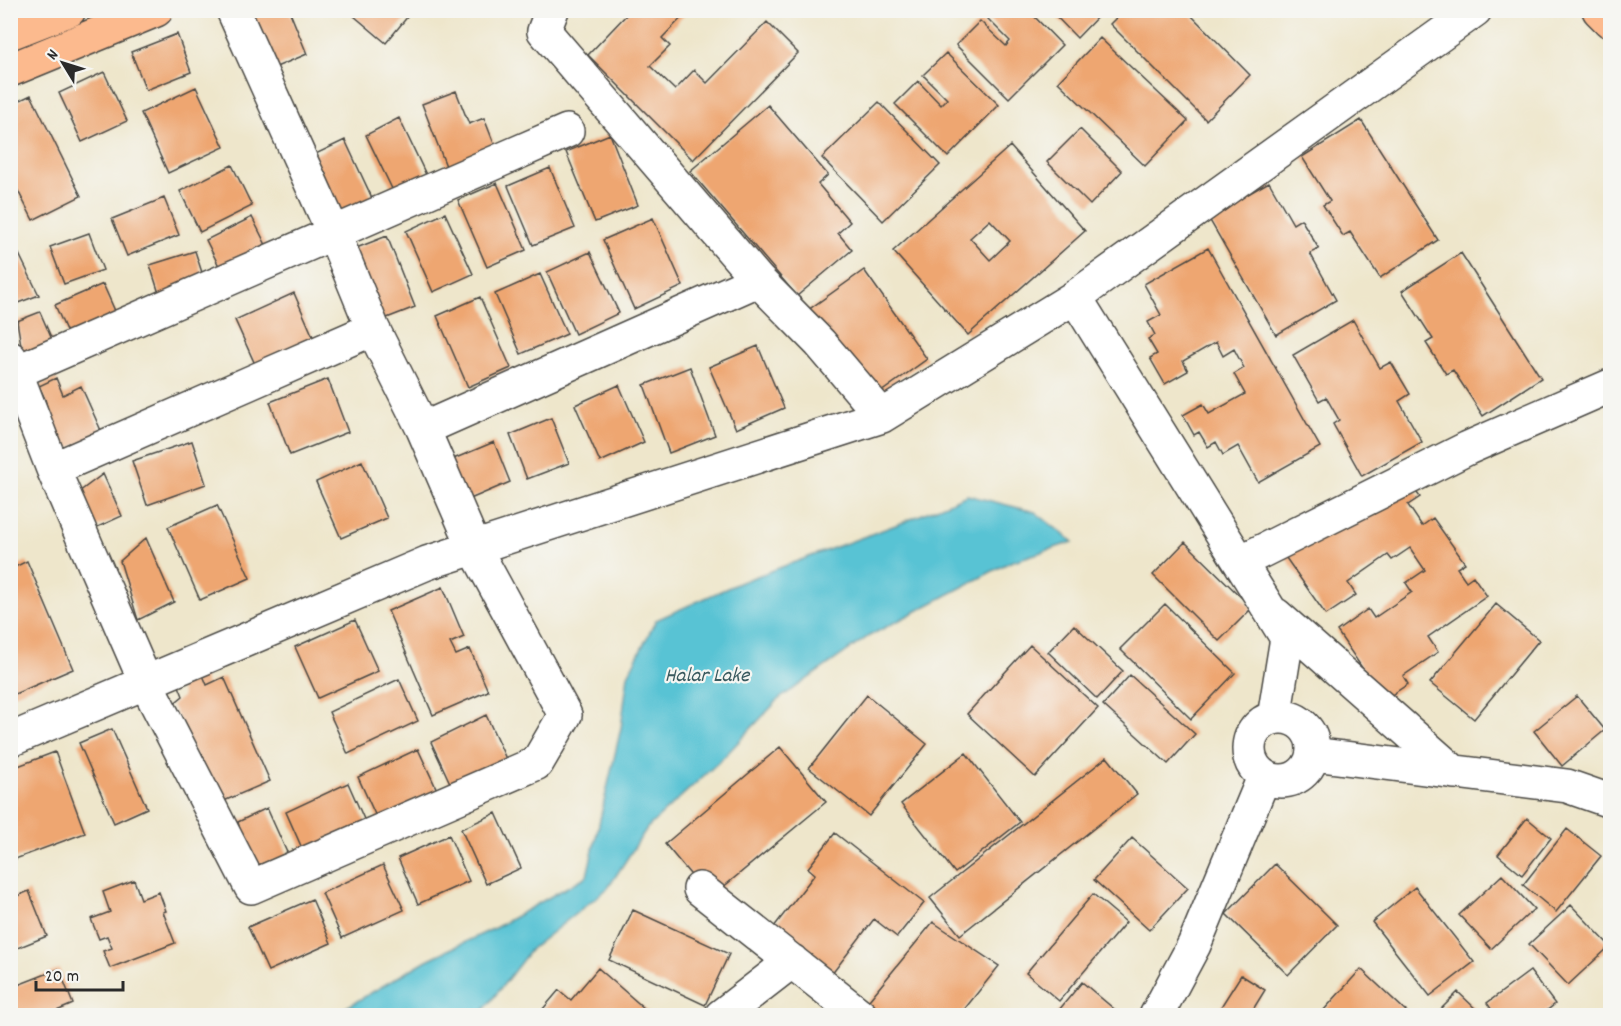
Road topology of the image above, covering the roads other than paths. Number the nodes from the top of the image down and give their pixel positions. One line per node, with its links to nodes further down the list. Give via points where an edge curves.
1 (69, 10): 8 (main road)
2 (156, 10): 9 (main road)
3 (233, 10): 11 (street)
4 (552, 10): 12 (street, via 544,31)
5 (1475, 10): 13 (street)
6 (1599, 10): 7 (main road)
7 (1611, 21)
8 (10, 33)
9 (10, 70)
10 (567, 131): 11 (street)
11 (334, 234): 14 (street); 15 (street)
12 (758, 280): 17 (street, via 820,343); 18 (street)
13 (1075, 297): 17 (street); 21 (street)
14 (373, 329): 18 (street); 19 (street)
15 (13, 365): 19 (street)
16 (1611, 386): 21 (street, via 1468,448)
17 (882, 416): 20 (street)
18 (423, 429): 20 (street)
19 (53, 469): 23 (street)
20 (475, 549): 23 (street, via 428,563); 23 (street, via 565,715 537,764 251,887)
21 (1240, 562): 22 (street)
22 (1270, 610): 24 (street, via 1287,638); 27 (street)
23 (146, 682): 25 (street)
24 (1274, 717): 26 (street, via 1298,721 1307,730); 28 (street, via 1253,732 1249,744 1249,756)
25 (10, 740)
26 (1313, 754): 27 (street); 28 (street, via 1300,775 1276,781)
27 (1454, 772): 29 (street, via 1567,786)
28 (1264, 777): 34 (street, via 1194,945)
29 (1610, 800)
30 (700, 889): 31 (street)
31 (792, 961): 32 (street); 33 (street)
32 (721, 1016)
33 (861, 1016)
34 (1155, 1016)

